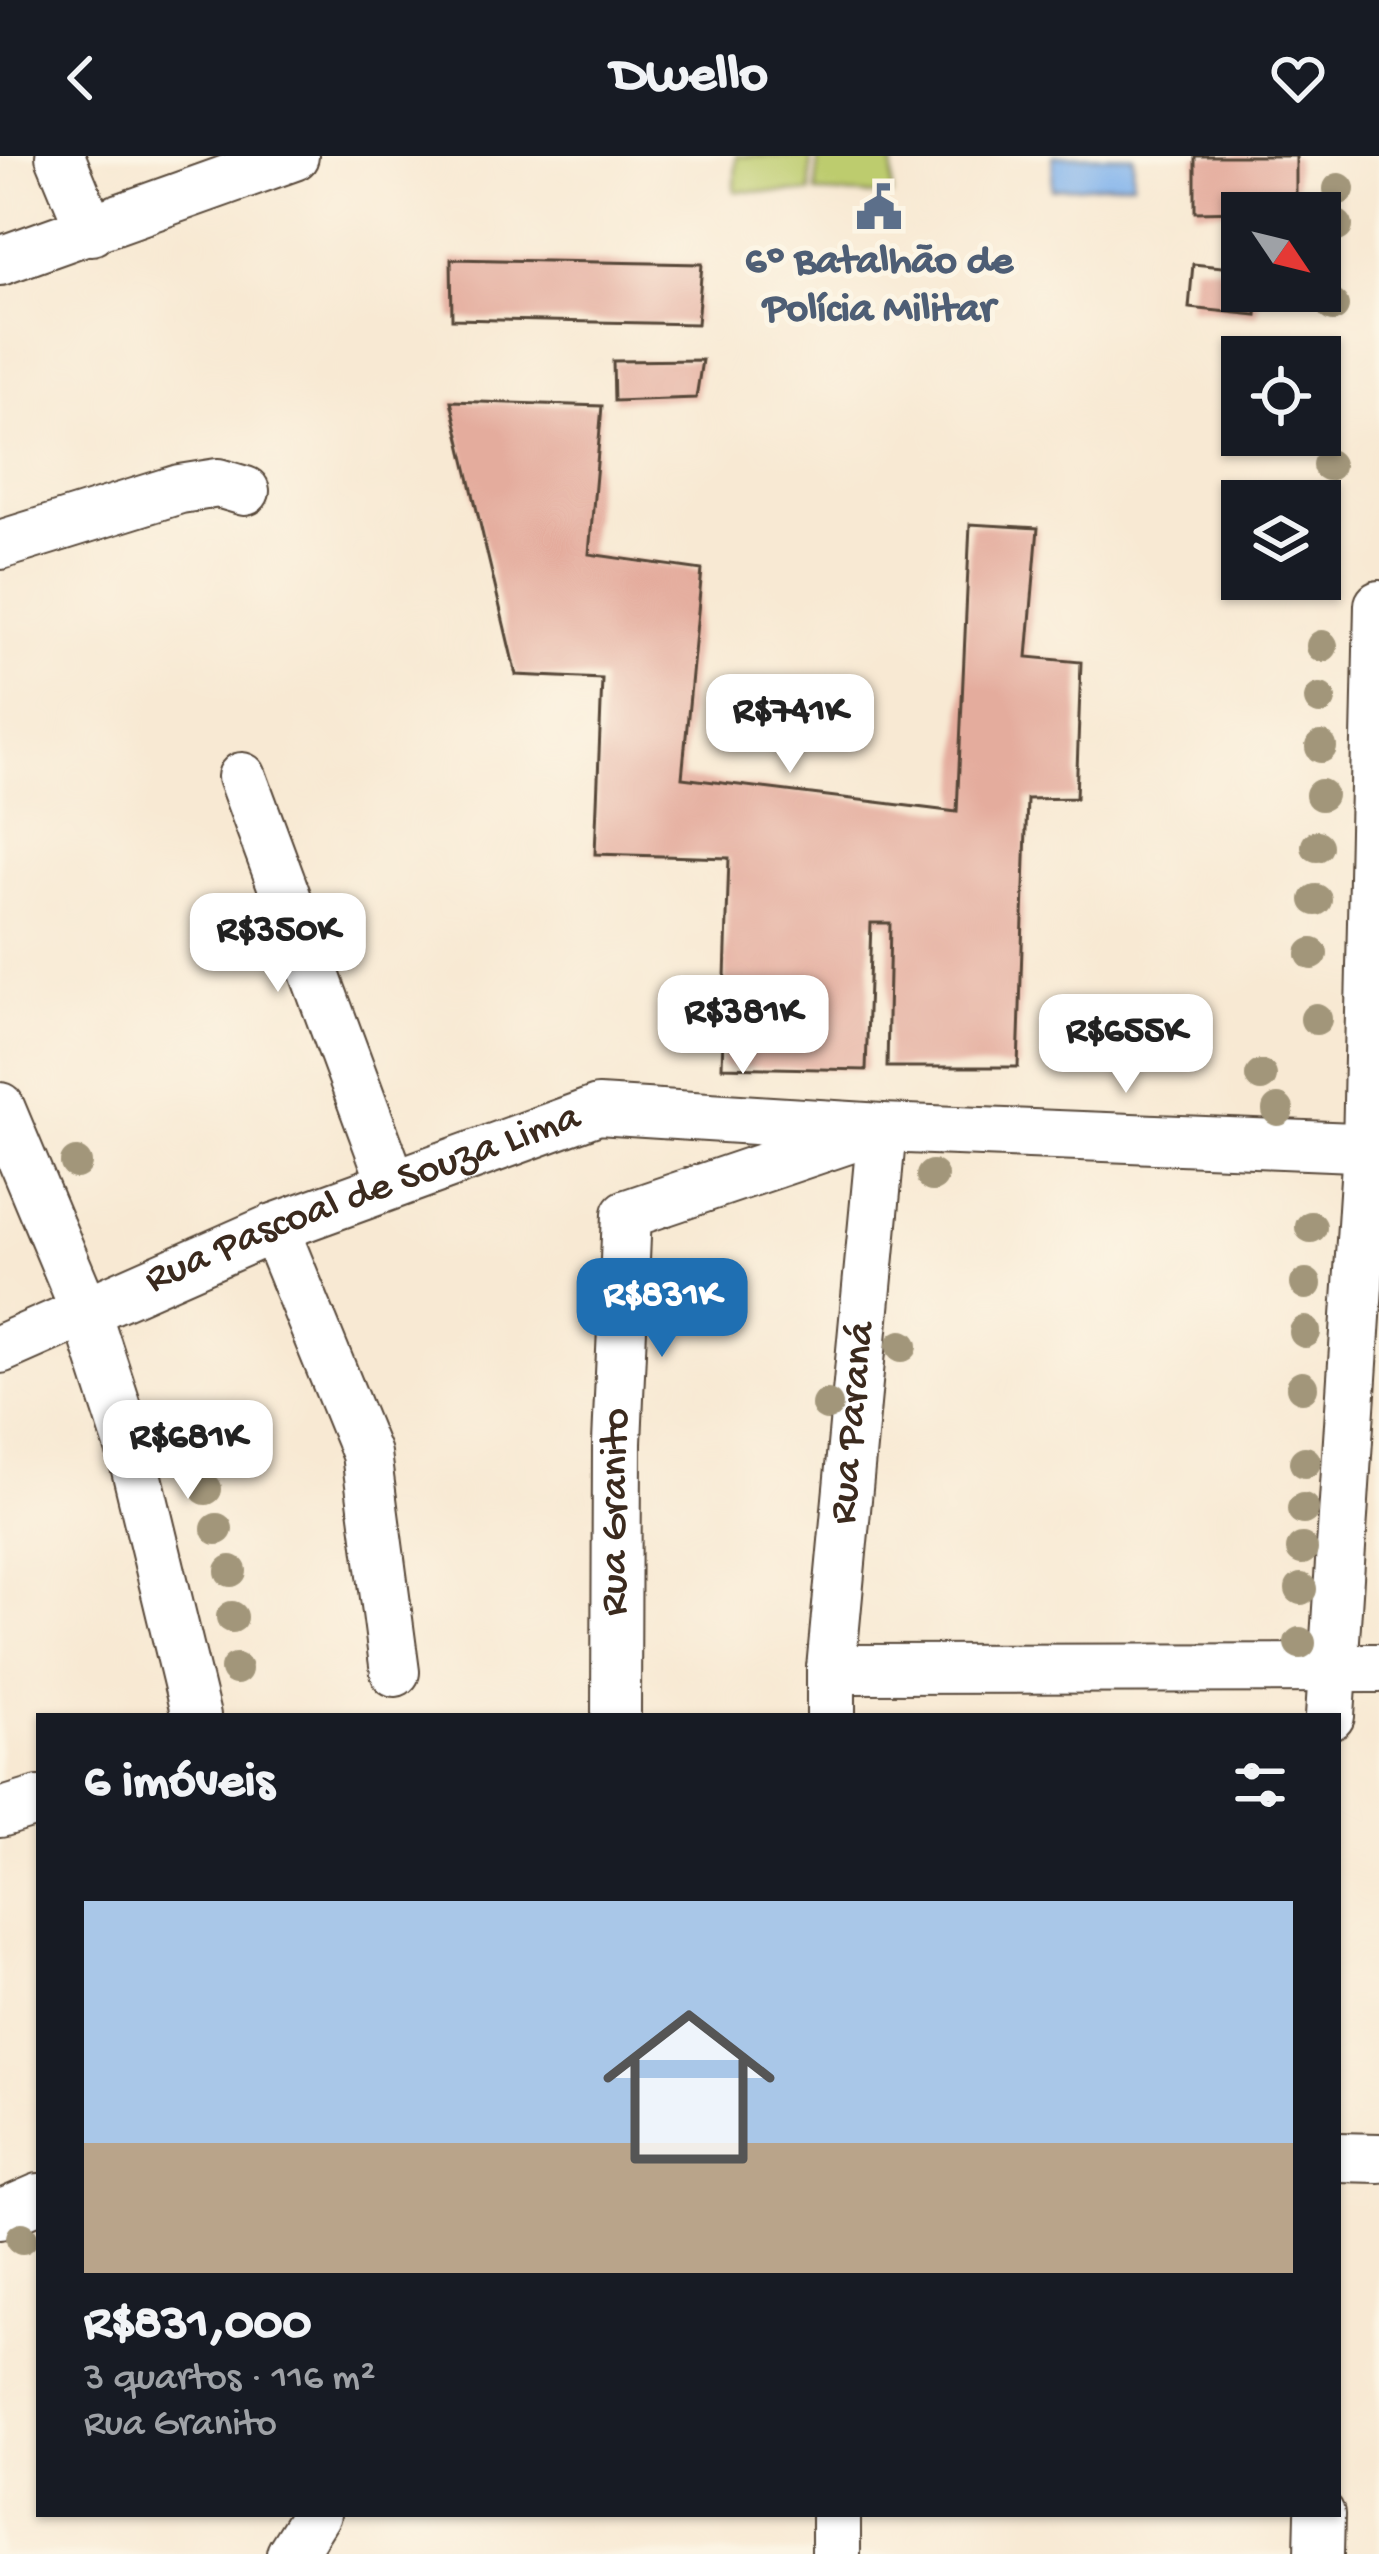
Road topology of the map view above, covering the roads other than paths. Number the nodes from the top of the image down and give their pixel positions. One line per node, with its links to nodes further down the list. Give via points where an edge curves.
1 (60, 156): 3 (street)
2 (294, 156): 3 (street)
3 (91, 231): 4 (street)
4 (0, 261)
5 (245, 491): 6 (street, via 218,483 181,489)
6 (0, 545)
7 (1379, 604): 11 (street)
8 (242, 777): 12 (street)
9 (0, 1107): 14 (street)
10 (882, 1128): 11 (street, Rua Pascoal de Souza Lima); 12 (street, Rua Pascoal de Souza Lima, via 598,1110); 19 (street, Rua Paraná); 21 (street, Rua Granito, via 627,1214)
11 (1373, 1148): 16 (street)
12 (392, 1183): 13 (street, Rua Pascoal de Souza Lima)
13 (274, 1228): 14 (street, Rua Pascoal de Souza Lima); 18 (street, via 366,1454)
14 (87, 1315): 15 (street, Rua Pascoal de Souza Lima); 20 (street, via 134,1456)
15 (0, 1349)
16 (1330, 1666): 17 (street); 19 (street); 22 (street)
17 (1379, 1668)
18 (394, 1672)
19 (831, 1692)
20 (195, 1713)
21 (616, 1713)
22 (1330, 1713)
23 (36, 1802): 24 (street)
24 (0, 1813)
25 (1341, 2157): 26 (street)
26 (1379, 2158)
27 (36, 2199): 28 (street)
28 (0, 2215)
29 (314, 2517): 32 (street)
30 (836, 2517): 33 (street)
31 (1320, 2517): 34 (street)
32 (291, 2554)
33 (836, 2554)
34 (1319, 2554)

